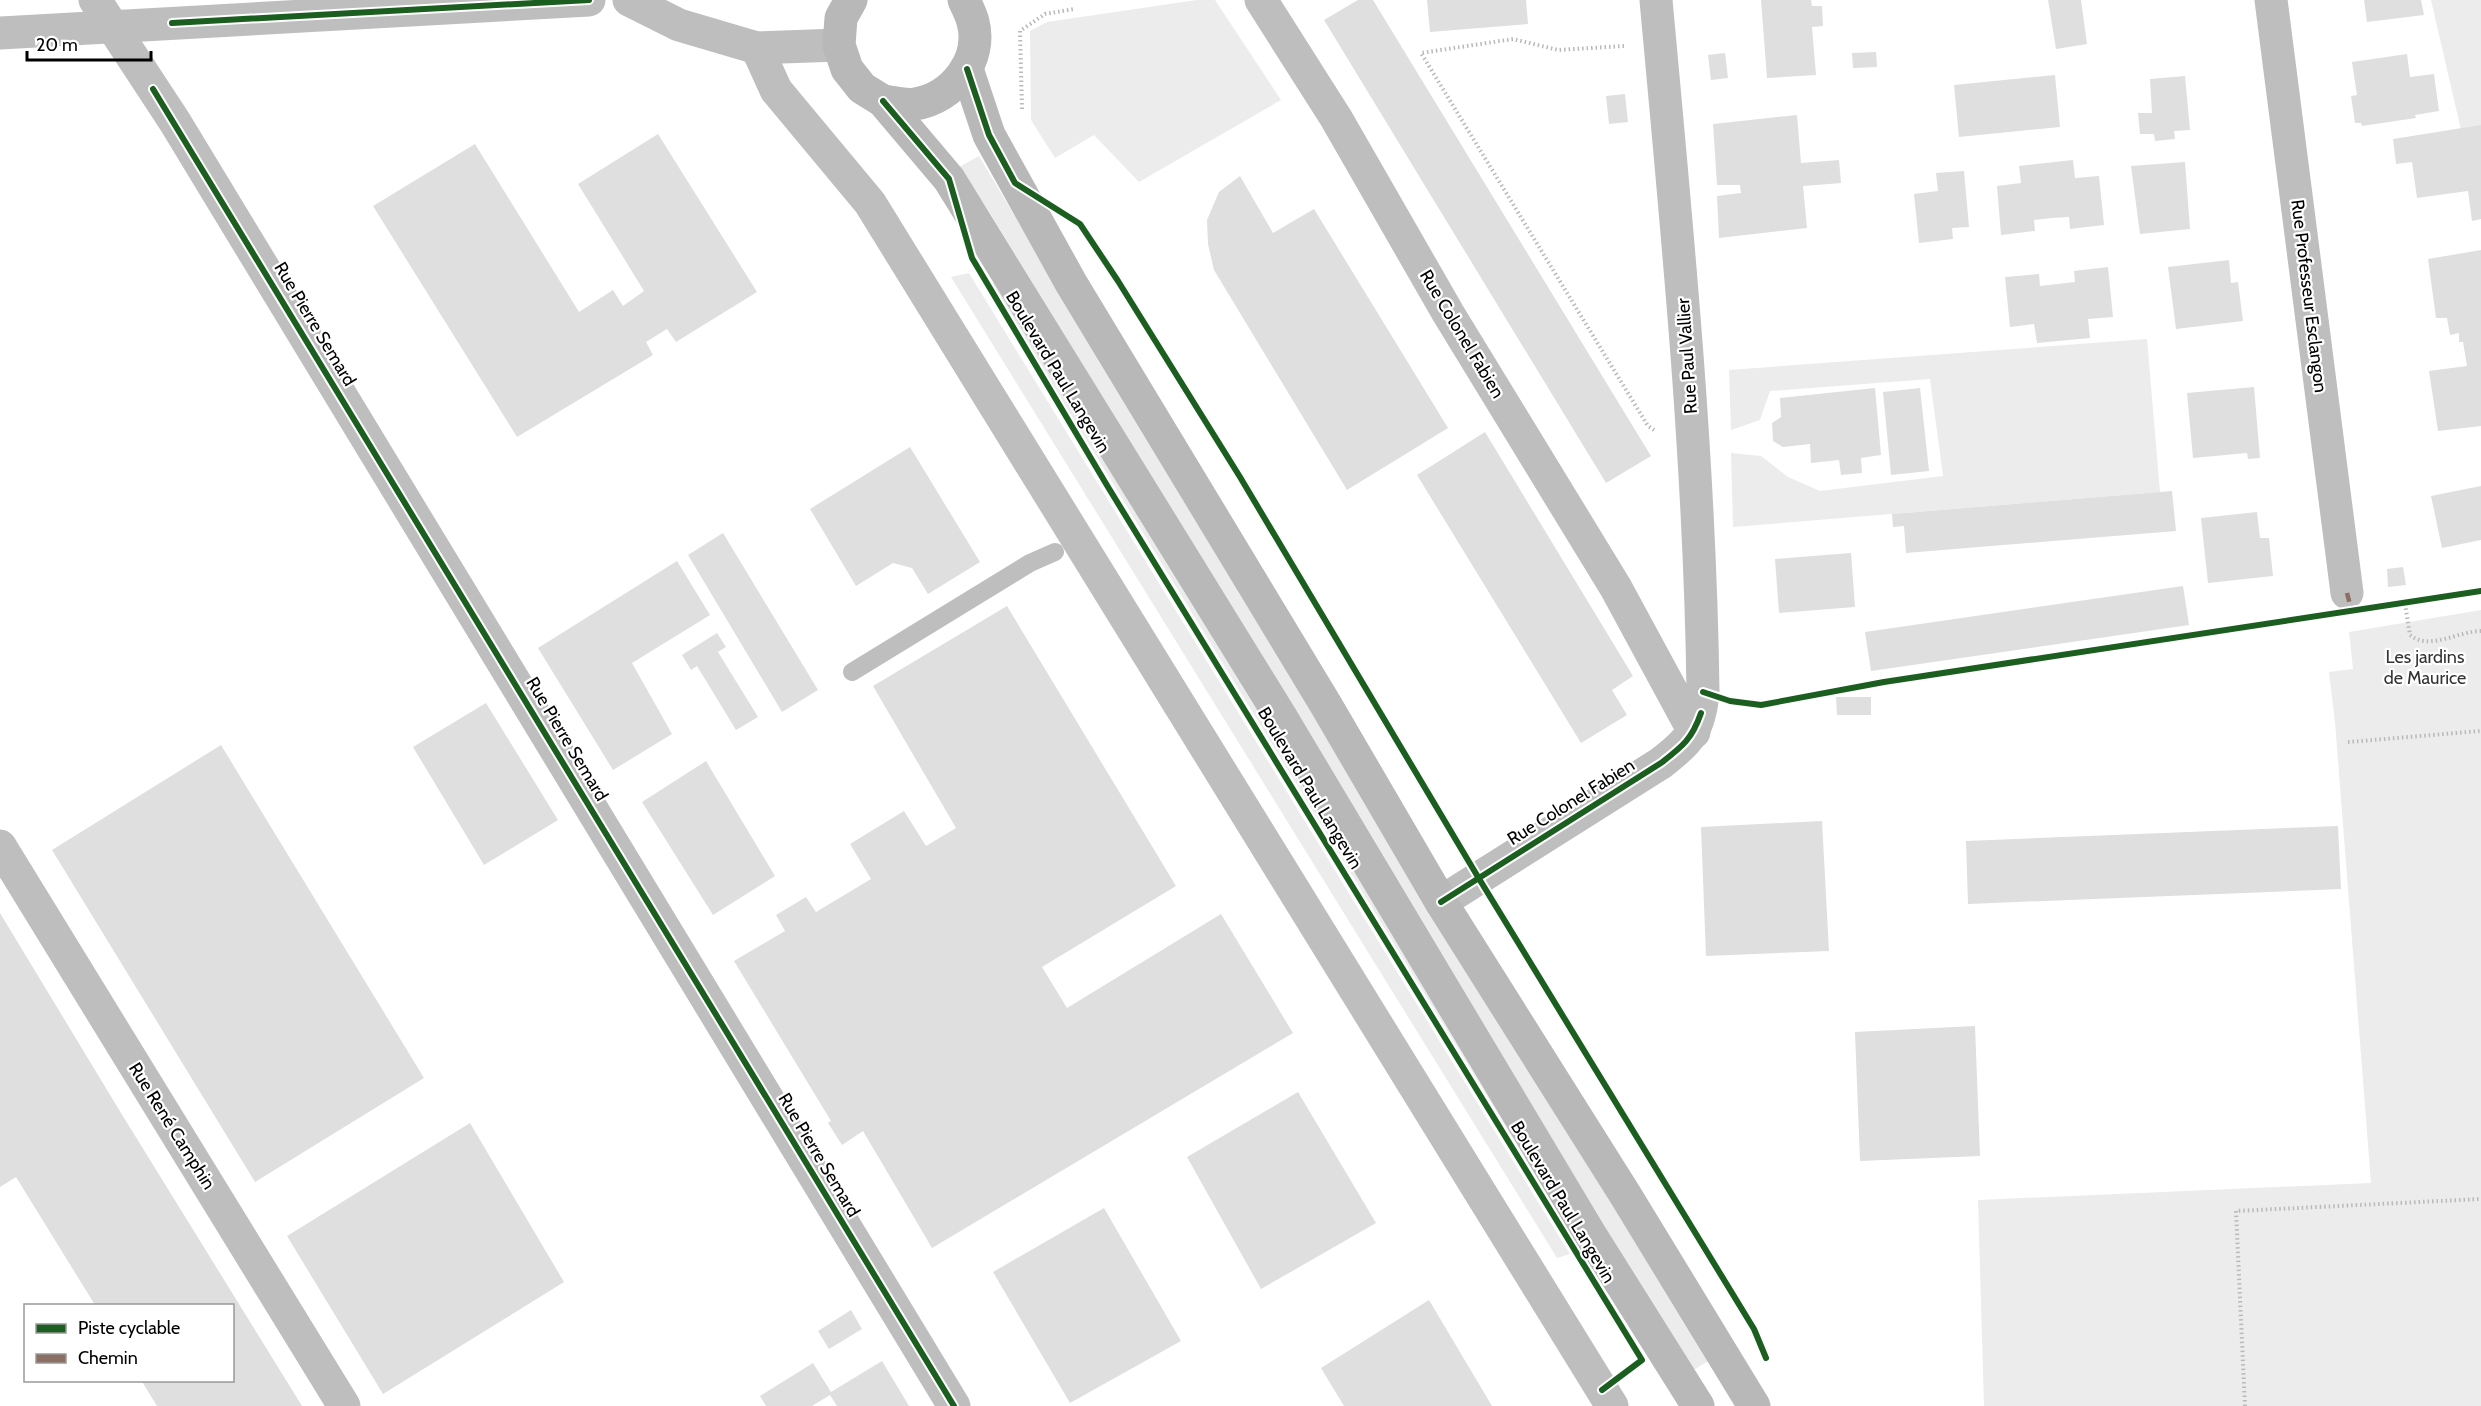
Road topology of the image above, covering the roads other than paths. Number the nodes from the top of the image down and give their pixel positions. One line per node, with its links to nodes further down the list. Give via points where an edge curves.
1 (589, 0): 8 (street)
2 (629, 0): 7 (street)
3 (965, 0): 12 (main road, via 973,23 974,47)
4 (1261, 0): 17 (street, Rue Colonel Fabien)
5 (1656, 0): 17 (street, Rue Paul Vallier, via 1688,359 1700,546 1703,692)
6 (2271, 0): 15 (street, Rue Professeur Esclangon)
7 (680, 12): 11 (street)
8 (104, 13): 10 (street); 21 (street, Rue Pierre Semard)
9 (841, 16): 11 (street); 13 (main road, via 847,69 862,88)
10 (0, 33)
11 (757, 48): 22 (street, via 776,90 870,203)
12 (967, 69): 13 (main road, via 945,93 915,104); 19 (main road, via 989,135 1071,283)
13 (883, 101): 23 (main road, via 949,178)
14 (1055, 552): 16 (lane)
15 (2347, 593)
16 (852, 672)
17 (1698, 722): 19 (street, Rue Colonel Fabien, via 1678,749 1660,763)
18 (0, 846): 20 (street, Rue René Camphin)
19 (1441, 902): 24 (main road)
20 (344, 1406)
21 (954, 1406)
22 (1612, 1406)
23 (1698, 1406)
24 (1754, 1406)

